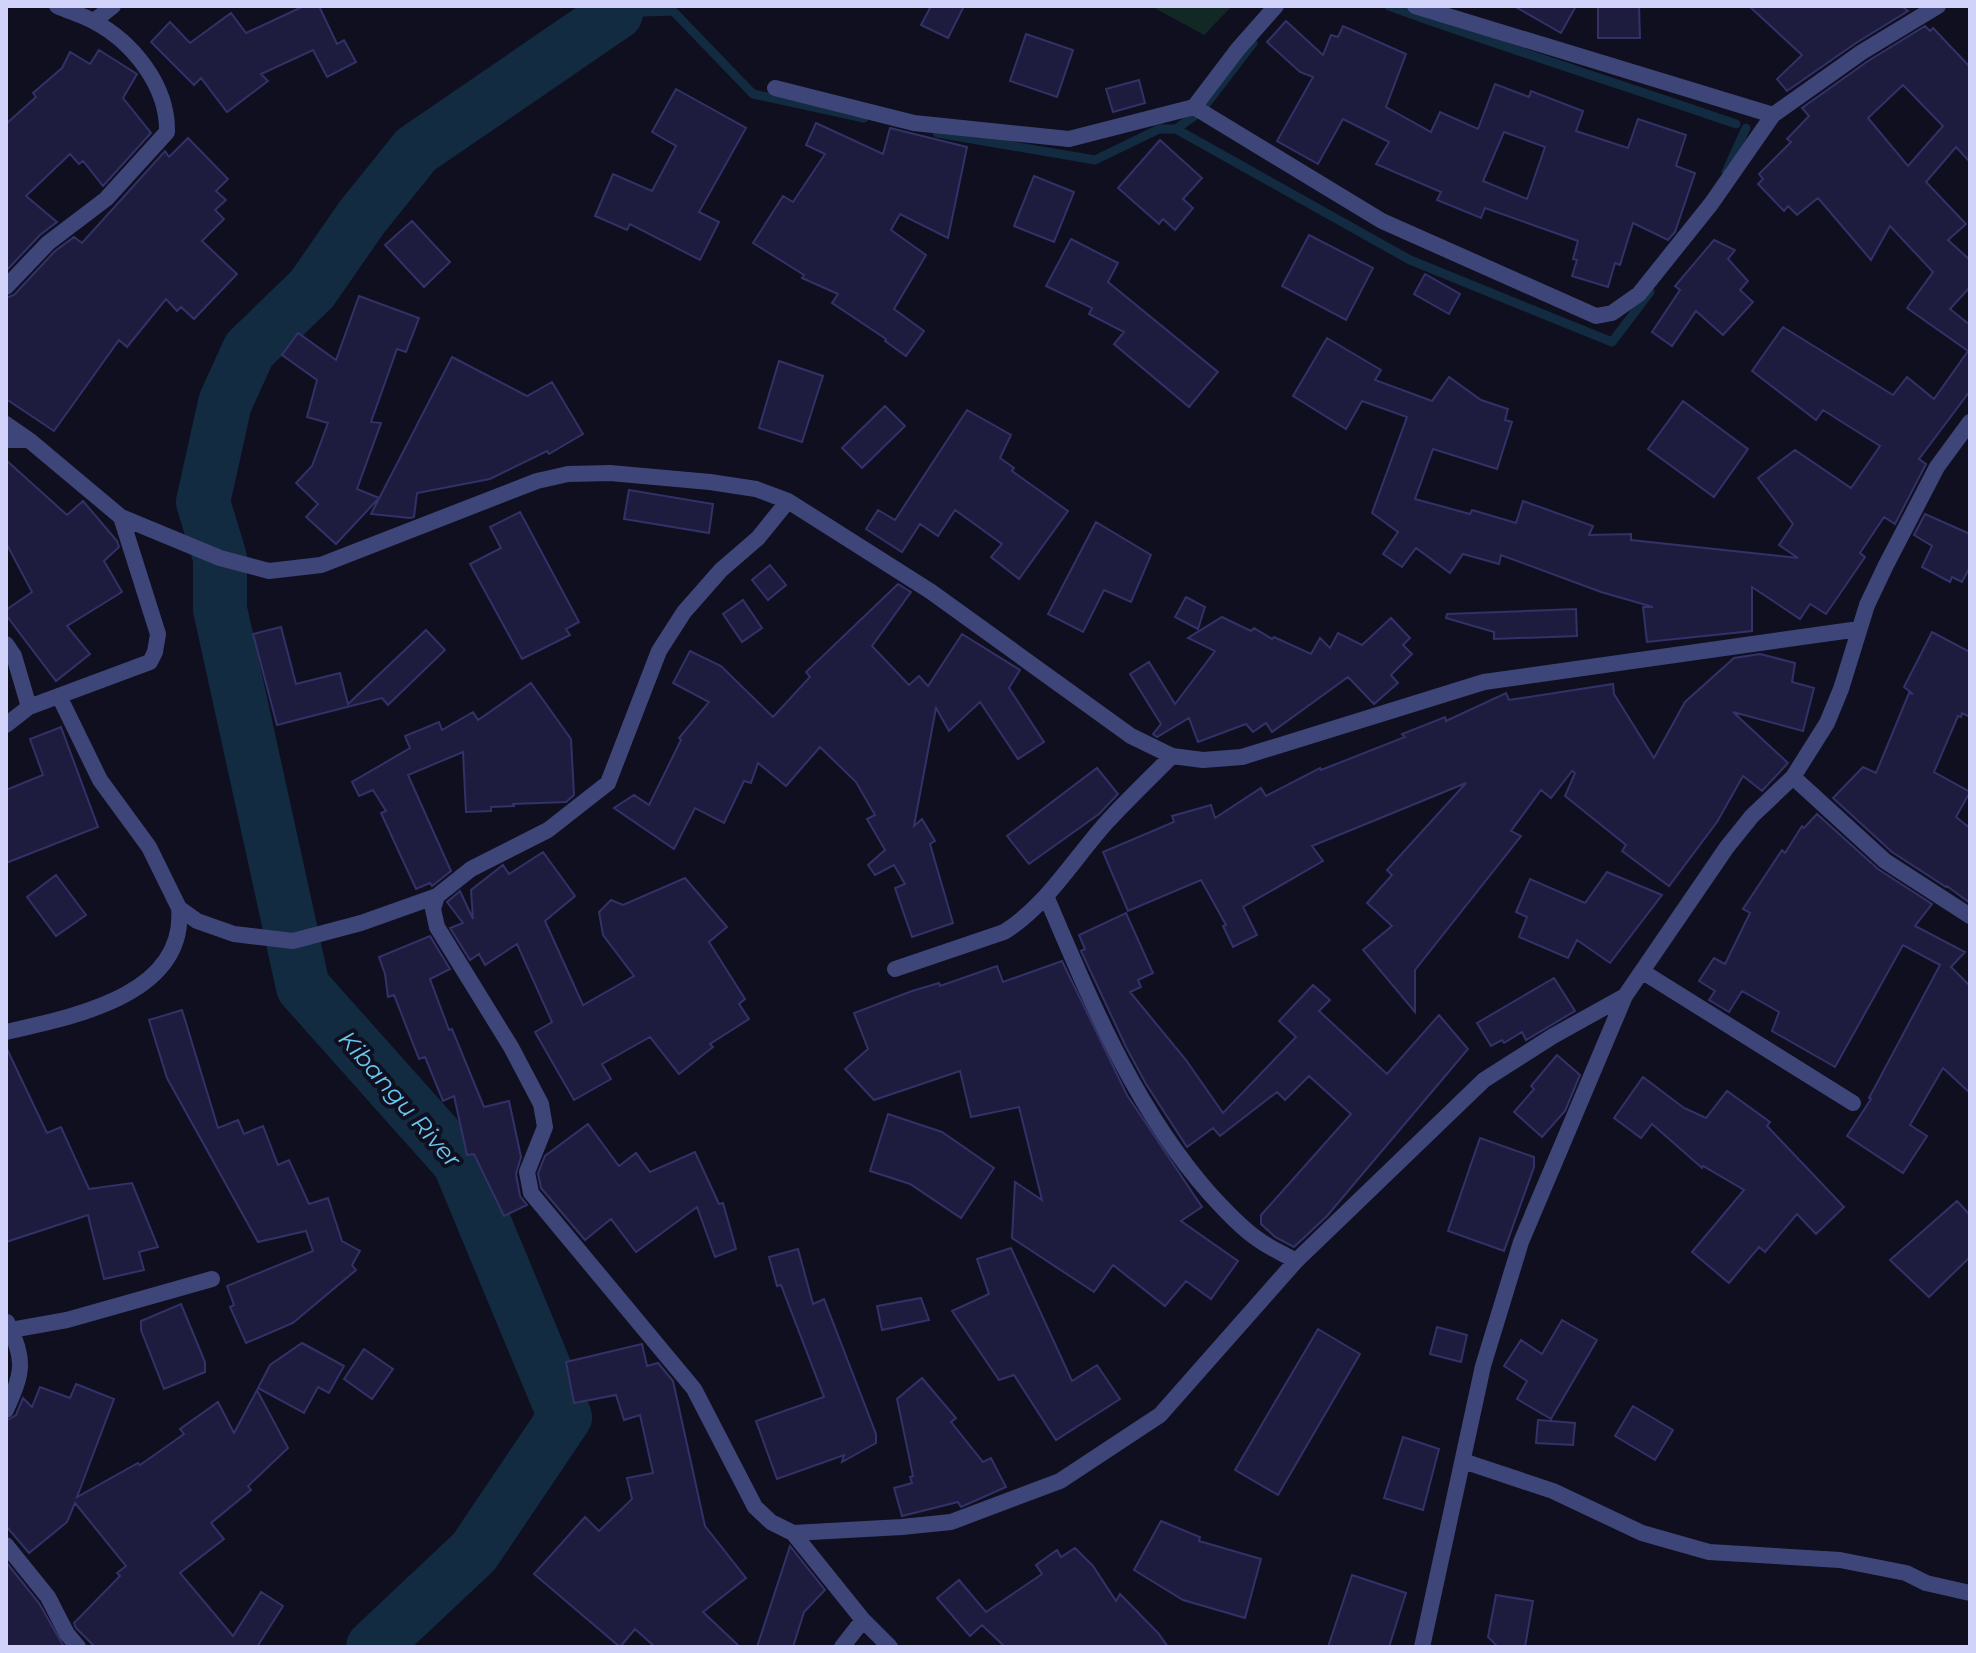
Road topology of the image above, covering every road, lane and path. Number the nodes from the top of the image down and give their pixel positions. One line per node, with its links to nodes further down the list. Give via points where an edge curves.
1 (57, 6): 6 (street)
2 (113, 6): 6 (street)
3 (1276, 6): 8 (street)
4 (1415, 6): 9 (street)
5 (1938, 6): 9 (street)
6 (94, 21): 10 (street, via 131,50 154,80 167,111 167,132 106,199 48,243)
7 (775, 88): 8 (street, via 914,123 1069,139)
8 (1194, 107): 9 (street, via 1382,221 1596,316 1612,313 1639,294)
9 (1773, 115)
10 (6, 287)
11 (1970, 422): 17 (street, via 1937,467)
12 (6, 424): 14 (street)
13 (6, 440): 14 (street)
14 (29, 440): 16 (street)
15 (788, 501): 16 (street, via 756,489 710,482 568,474 537,481 321,565 269,571 220,558); 22 (street, via 930,591 1131,736); 24 (street, via 684,612 659,651 608,783 548,830 471,869)
16 (121, 517): 19 (street, via 158,634 155,652 150,662)
17 (1859, 629): 22 (street, via 1484,682 1242,757); 23 (street, via 1827,723)
18 (6, 644): 20 (street)
19 (59, 696): 20 (street); 26 (street, via 100,780 149,847)
20 (29, 707): 21 (street)
21 (6, 725)
22 (1172, 756): 25 (street, via 1108,821)
23 (1793, 777): 27 (street, via 1885,861); 29 (street, via 1727,847)
24 (437, 896): 26 (street, via 293,941 234,934 197,921); 38 (street, via 437,927 541,1104 545,1127 527,1172 531,1193 694,1389 755,1507)
25 (1046, 896): 28 (street, via 1004,932); 33 (street, via 1108,1037 1180,1160 1258,1239)
26 (179, 908): 31 (street, via 181,927 173,947 146,982 86,1011)
27 (1970, 916)
28 (895, 969)
29 (1643, 972): 30 (street); 32 (street)
30 (1625, 996): 33 (street, via 1484,1080); 37 (street, via 1521,1242 1483,1366)
31 (6, 1032)
32 (1853, 1103)
33 (1296, 1261): 38 (street, via 1160,1415 1060,1481 951,1522)
34 (212, 1279): 35 (street, via 67,1320)
35 (8, 1325): 36 (street, via 22,1366)
36 (6, 1410)
37 (1463, 1461): 40 (street, via 1553,1491 1642,1533 1709,1552 1840,1560); 45 (street)
38 (793, 1533): 41 (street)
39 (6, 1545): 42 (street, via 48,1597)
40 (1970, 1593)
41 (863, 1620): 43 (street); 44 (street)
42 (78, 1647)
43 (842, 1647)
44 (890, 1647)
45 (1422, 1647)

